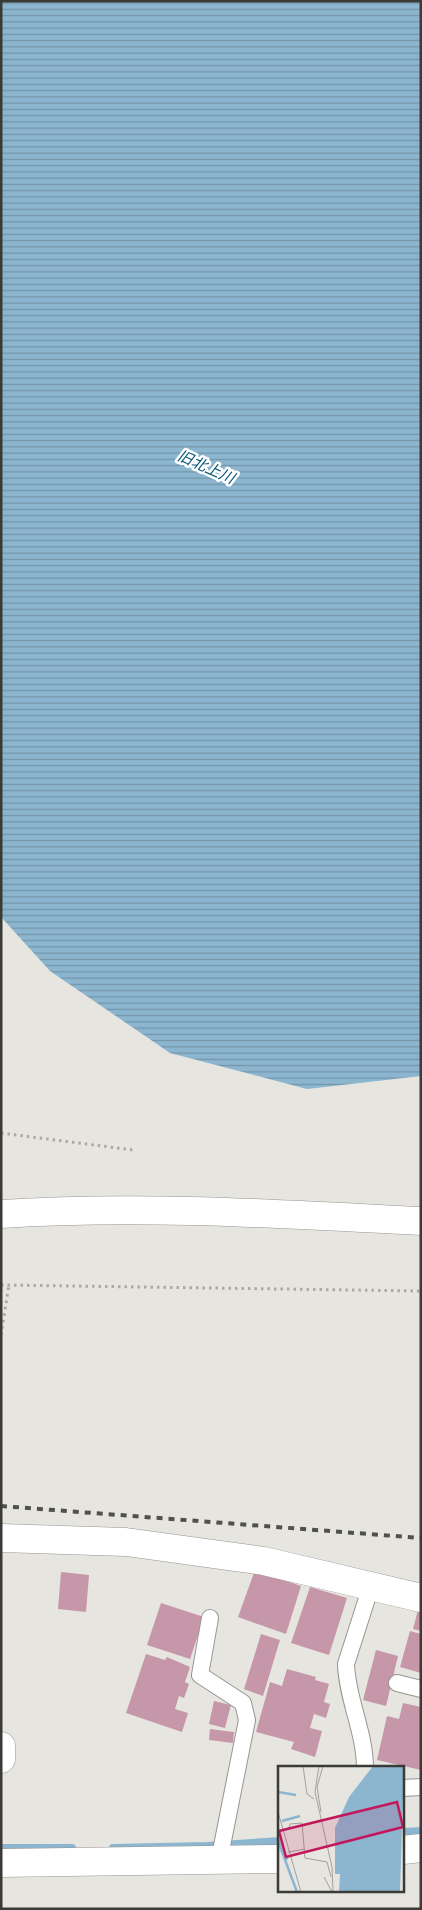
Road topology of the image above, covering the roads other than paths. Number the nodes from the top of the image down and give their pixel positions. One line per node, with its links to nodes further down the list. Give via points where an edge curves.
1 (7, 1212): 2 (street, via 86,1210 278,1214)
2 (421, 1221)
3 (1, 1538): 4 (street, via 126,1542 264,1561)
4 (370, 1586): 5 (street); 11 (lane, via 346,1664)
5 (421, 1598)
6 (210, 1618): 17 (lane, via 200,1675 243,1703 247,1720)
7 (397, 1683): 8 (lane)
8 (421, 1688)
9 (1, 1746): 10 (street)
10 (1, 1760)
11 (365, 1766)
12 (421, 1787): 13 (lane)
13 (404, 1788)
14 (421, 1848): 15 (street)
15 (404, 1850)
16 (278, 1858): 17 (street)
17 (219, 1859): 18 (street)
18 (1, 1863)

